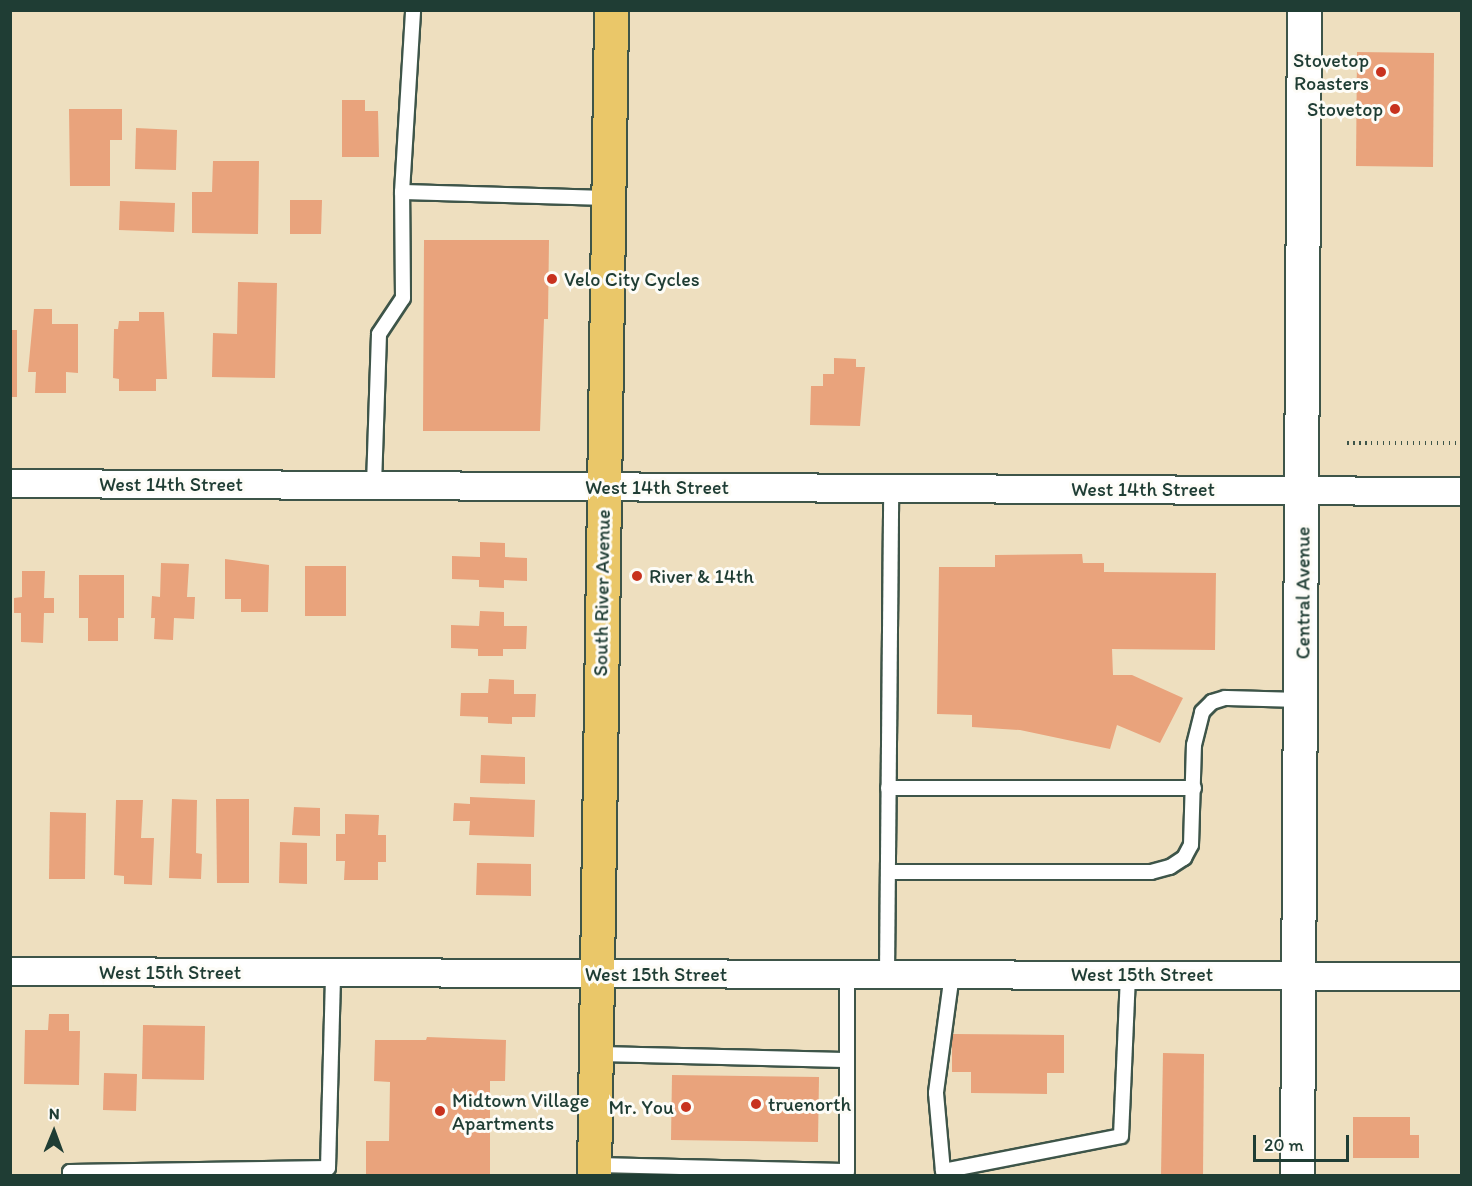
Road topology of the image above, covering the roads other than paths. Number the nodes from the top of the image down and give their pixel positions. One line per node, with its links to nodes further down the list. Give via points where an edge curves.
1 (413, 10): 4 (lane)
2 (611, 10): 5 (main road, South River Avenue)
3 (1304, 10): 10 (street, Central Avenue)
4 (402, 192): 5 (lane); 7 (lane, via 403,298 379,334)
5 (608, 198): 8 (main road, South River Avenue)
6 (10, 483): 7 (street, West 14th Street)
7 (374, 485): 8 (street, West 14th Street)
8 (603, 486): 9 (street, West 14th Street); 18 (main road, South River Avenue)
9 (891, 488): 10 (street, West 14th Street); 13 (lane)
10 (1304, 490): 11 (street, West 14th Street); 12 (street, Central Avenue)
11 (1461, 491)
12 (1303, 700): 14 (lane, via 1225,698 1212,702 1202,712 1196,727); 23 (street, Central Avenue)
13 (888, 788): 14 (lane); 15 (lane)
14 (1194, 788): 15 (lane, via 1191,845 1184,858 1170,867 1151,872)
15 (888, 872): 20 (lane)
16 (10, 971): 17 (street, West 15th Street)
17 (333, 973): 18 (street, West 15th Street); 31 (lane, via 328,1168 70,1172)
18 (598, 974): 19 (street, West 15th Street); 25 (main road, South River Avenue)
19 (847, 974): 20 (street, West 15th Street); 26 (lane)
20 (887, 974): 22 (street, West 15th Street)
21 (1128, 974): 22 (street, West 15th Street); 22 (lane, via 1121,1136 943,1171 936,1093); 23 (street, West 15th Street)
22 (952, 975)
23 (1301, 975): 24 (street, West 15th Street); 32 (street, Central Avenue)
24 (1461, 976)
25 (597, 1054): 26 (lane); 27 (main road, South River Avenue)
26 (847, 1060): 30 (lane, via 847,1171)
27 (595, 1170): 28 (lane)
28 (656, 1171): 29 (lane)
29 (696, 1171): 30 (lane)
30 (729, 1172)
31 (70, 1176)
32 (1297, 1176)

